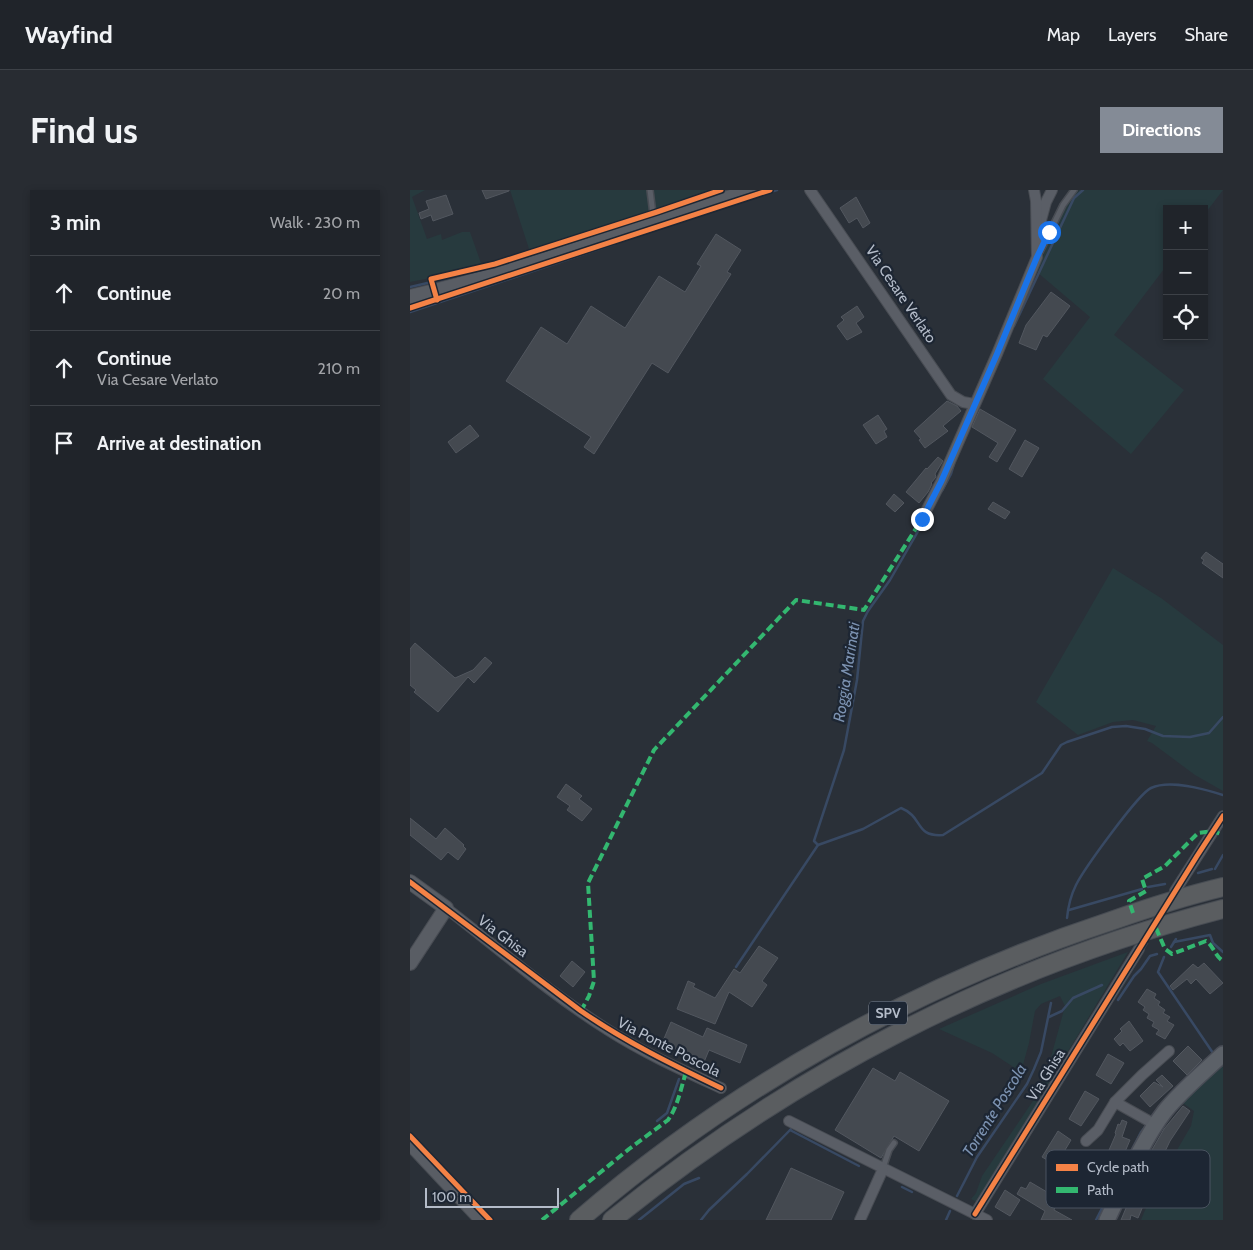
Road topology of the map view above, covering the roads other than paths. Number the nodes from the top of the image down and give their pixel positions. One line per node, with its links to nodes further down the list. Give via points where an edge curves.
1 (650, 190): 7 (lane)
2 (752, 190): 7 (main road)
3 (810, 190): 11 (street, Via Cesare Verlato, via 951,395)
4 (1034, 190): 8 (street)
5 (1052, 190): 8 (street)
6 (1074, 190): 9 (lane)
7 (654, 222): 10 (main road, via 534,262)
8 (1038, 232): 9 (street)
9 (1037, 257): 11 (street)
10 (410, 297)
11 (974, 404): 12 (street)
12 (922, 519)
13 (1223, 816): 16 (street)
14 (410, 882): 17 (main road, Via Ghisa)
15 (1223, 887): 35 (highway, SPV, via 1032,948 884,1016 739,1100 669,1148)
16 (1175, 891)
17 (446, 908): 20 (main road); 21 (street, Via Ghisa)
18 (1223, 909): 37 (highway, SPV, via 1072,956 925,1018 821,1074 742,1123)
19 (1139, 949): 34 (street, Via Ghisa)
20 (410, 963)
21 (580, 1011): 24 (street, Via Ponte Poscola, via 647,1053)
22 (1169, 1051): 25 (street)
23 (1223, 1054): 27 (main road, via 1181,1093)
24 (721, 1088)
25 (1116, 1102): 27 (street); 28 (street, via 1098,1130)
26 (789, 1121): 32 (street)
27 (1156, 1125): 31 (main road)
28 (1086, 1141)
29 (894, 1142): 32 (lane)
30 (410, 1143): 36 (main road)
31 (1142, 1150)
32 (883, 1169): 34 (street); 38 (street)
33 (1113, 1208): 40 (main road)
34 (975, 1214): 39 (street)
35 (585, 1215)
36 (482, 1220)
37 (612, 1220)
38 (860, 1220)
39 (987, 1220)
40 (1107, 1220)

